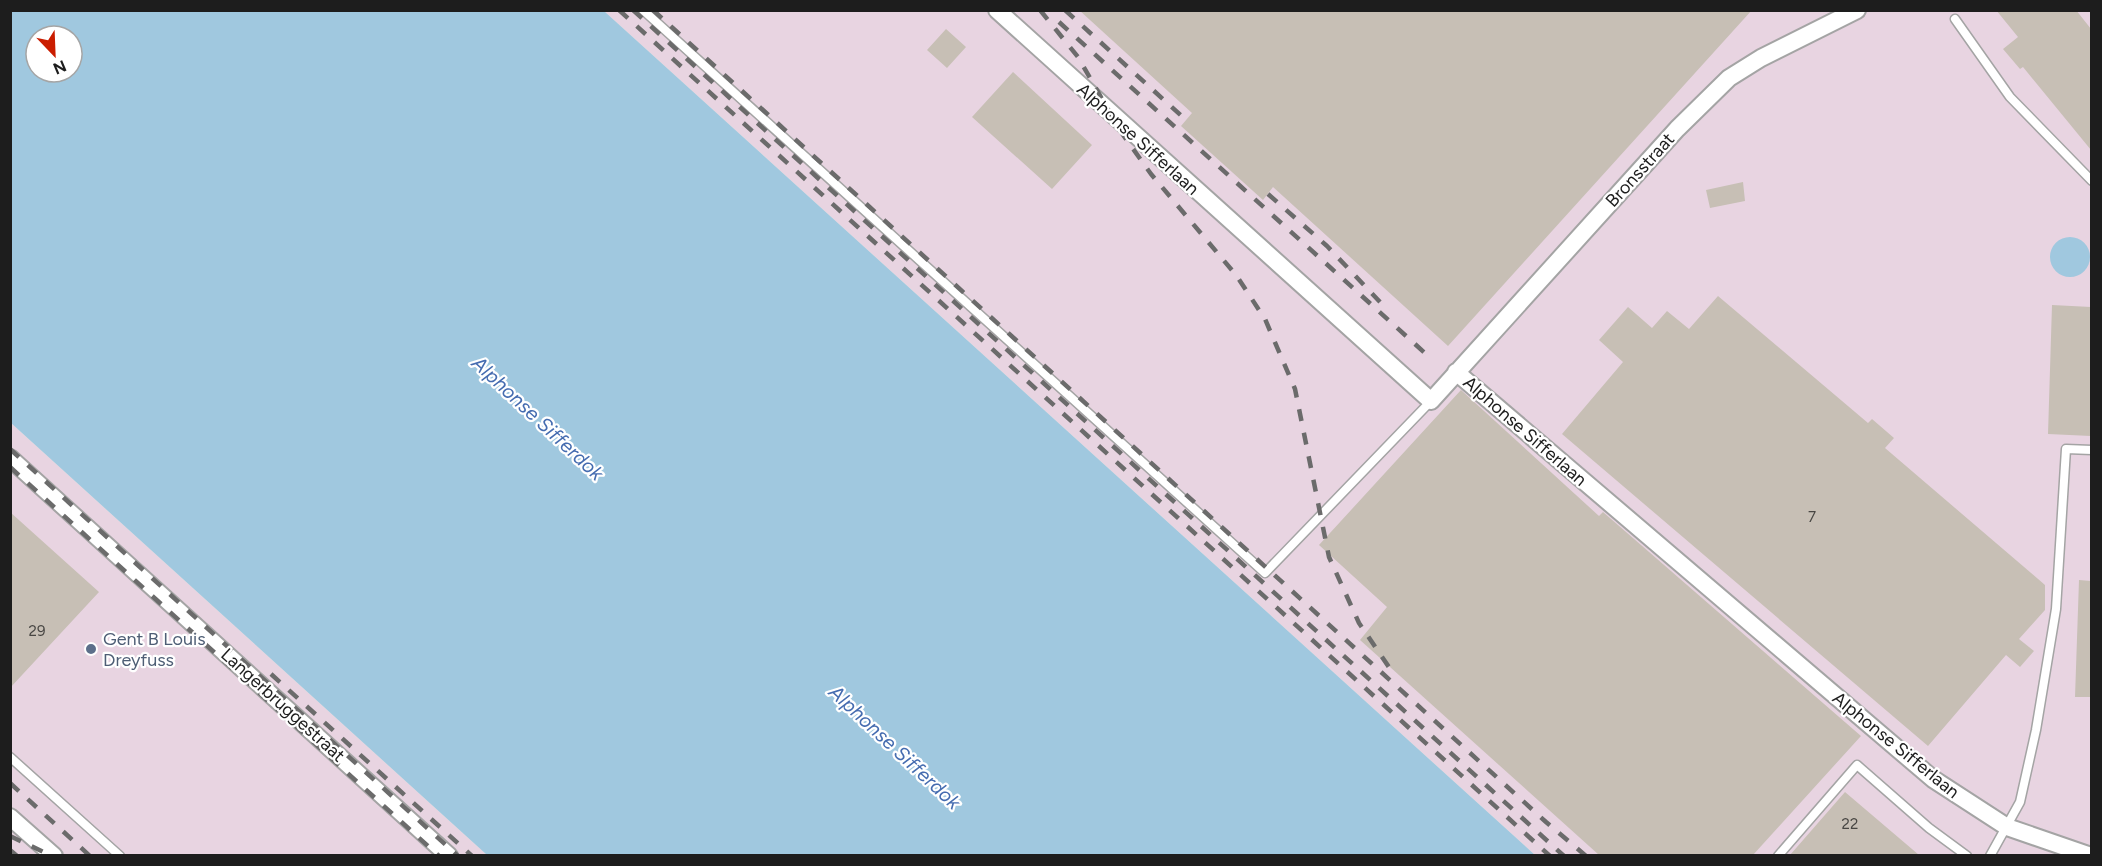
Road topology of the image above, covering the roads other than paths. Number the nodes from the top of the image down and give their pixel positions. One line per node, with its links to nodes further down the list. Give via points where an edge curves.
1 (643, 10): 7 (lane, via 1265,573)
2 (997, 10): 7 (street, Alphonse Sifferlaan)
3 (1857, 10): 6 (street, Bronsstraat, via 1779,48 1729,78 1677,129)
4 (1955, 19): 5 (lane, via 2010,97)
5 (2091, 181)
6 (1456, 372): 7 (street, Alphonse Sifferlaan); 12 (street, Alphonse Sifferlaan, via 1879,735 1933,779)
7 (1431, 400)
8 (2091, 450): 12 (lane, via 2066,449 2053,633 2020,802)
9 (10, 458): 15 (street, Langerbruggestraat)
10 (10, 757): 14 (lane)
11 (10, 816): 13 (street)
12 (2007, 828): 18 (lane); 19 (street, Alphonse Sifferlaan)
13 (54, 855)
14 (120, 855)
15 (449, 855)
16 (1778, 855): 17 (lane, via 1857,765 1929,828)
17 (1967, 855)
18 (1990, 855)
19 (2091, 855)

